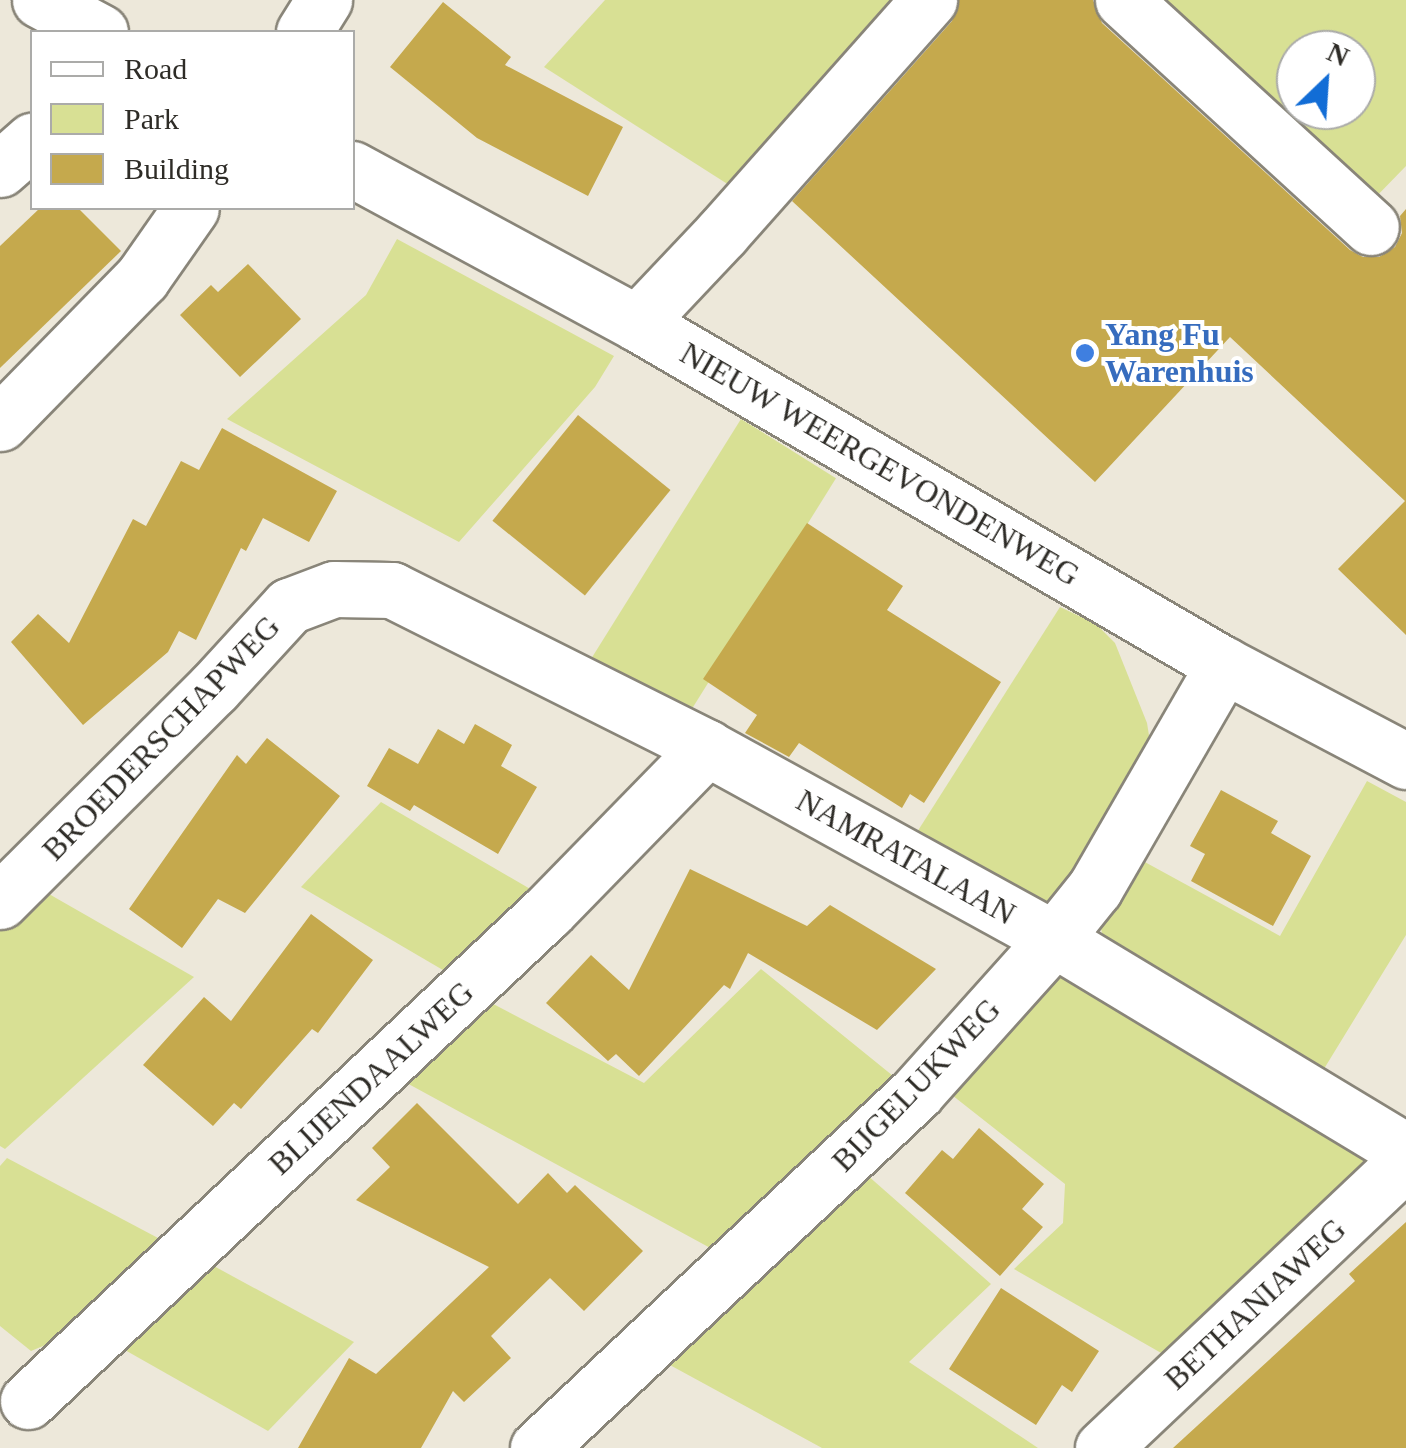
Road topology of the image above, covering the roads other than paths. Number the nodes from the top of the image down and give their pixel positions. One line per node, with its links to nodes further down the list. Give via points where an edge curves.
1 (40, 0): 5 (street)
2 (324, 0): 6 (street)
3 (928, 0): 12 (street)
4 (1124, 0): 11 (street)
5 (96, 30)
6 (305, 30)
7 (30, 142): 8 (street)
8 (0, 169)
9 (355, 171): 12 (street, NIEUW WEERGEVONDENWEG)
10 (190, 210): 13 (street, via 142,278)
11 (1371, 227)
12 (636, 323): 15 (street, NIEUW WEERGEVONDENWEG)
13 (0, 423)
14 (392, 590): 16 (street, NAMRATALAAN); 18 (street, BROEDERSCHAPWEG, via 334,589 288,606)
15 (1224, 666): 17 (street, NIEUW WEERGEVONDENWEG); 19 (street, BIJGELUKWEG, via 1095,888)
16 (707, 748): 19 (street, NAMRATALAAN); 22 (street, BLIJENDAALWEG, via 548,911)
17 (1406, 761)
18 (0, 901)
19 (1054, 938): 20 (street, NAMRATALAAN); 23 (street, BIJGELUKWEG, via 916,1093)
20 (1406, 1151)
21 (1406, 1161): 24 (street, BETHANIAWEG)
22 (28, 1402)
23 (538, 1448)
24 (1103, 1448)

